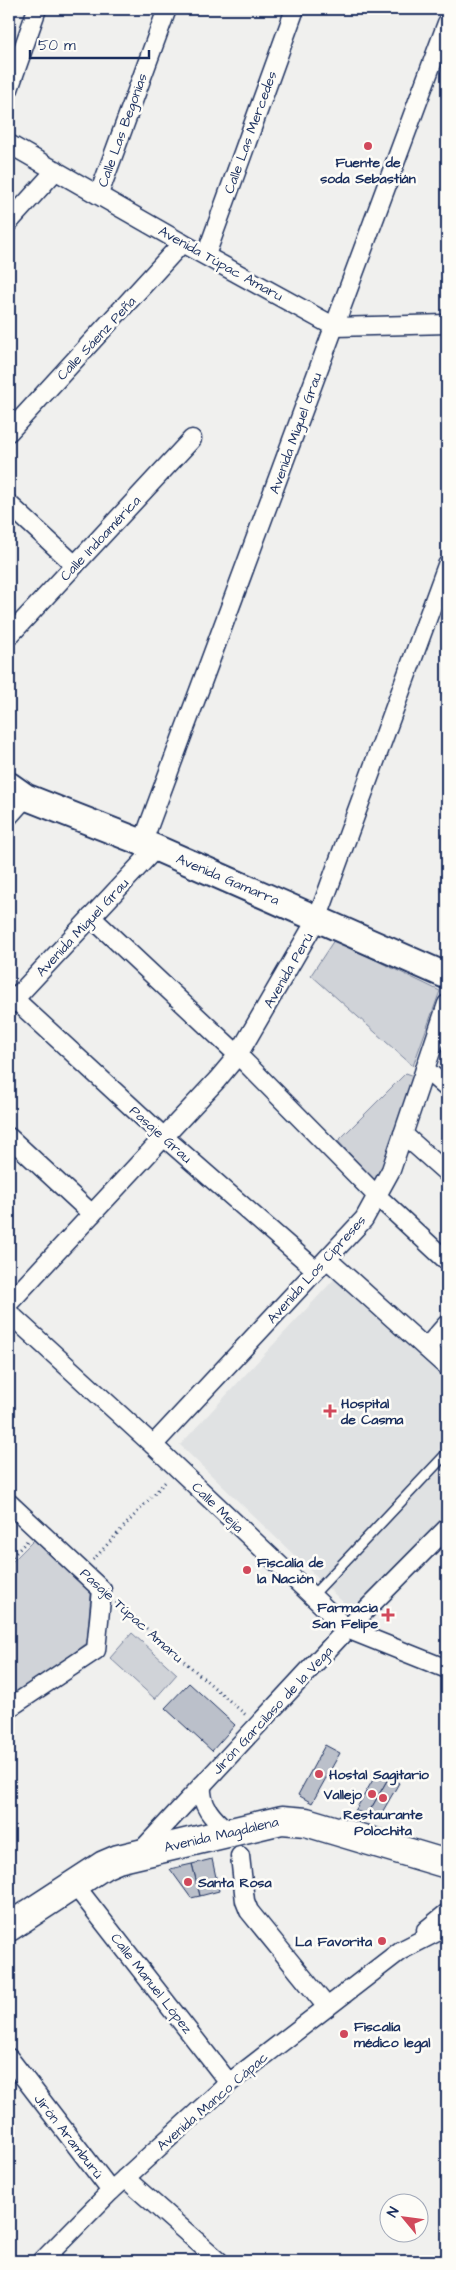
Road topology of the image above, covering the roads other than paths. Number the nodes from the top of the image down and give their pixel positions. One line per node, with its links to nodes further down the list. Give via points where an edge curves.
1 (37, 9): 5 (street)
2 (167, 9): 8 (street, Calle Las Begonias)
3 (295, 9): 11 (street, Calle Las Mercedes)
4 (447, 23): 13 (street, Avenida Miguel Grau)
5 (9, 89)
6 (9, 144): 7 (street, Avenida Túpac Amaru)
7 (56, 170): 8 (street, Avenida Túpac Amaru); 9 (street)
8 (99, 194): 10 (street, Avenida Túpac Amaru)
9 (9, 222)
10 (182, 243): 11 (street, Avenida Túpac Amaru); 14 (street, Calle Sáenz Peña)
11 (206, 254): 13 (street, Avenida Túpac Amaru)
12 (447, 324): 13 (street)
13 (335, 327): 22 (street, Avenida Miguel Grau)
14 (9, 432)
15 (192, 439): 17 (street, Calle Indoamérica)
16 (9, 504): 17 (street)
17 (75, 565): 19 (street, Calle Indoamérica)
18 (447, 565): 24 (street, Avenida Perú)
19 (9, 636)
20 (17, 791): 21 (street); 22 (street, Avenida Gamarra)
21 (9, 816)
22 (149, 846): 23 (street, Avenida Miguel Grau); 24 (street, Avenida Gamarra)
23 (91, 917): 26 (street, Avenida Miguel Grau); 28 (street)
24 (318, 918): 25 (street, Avenida Gamarra); 28 (street, Avenida Perú)
25 (447, 976)
26 (11, 1000): 33 (street, Pasaje Grau)
27 (447, 1004): 29 (street, Avenida Los Cipreses)
28 (238, 1055): 33 (street, Avenida Perú); 35 (street)
29 (425, 1069): 30 (street); 31 (street, Avenida Los Cipreses)
30 (447, 1088)
31 (403, 1134): 34 (street); 35 (street, Avenida Los Cipreses, via 391,1170)
32 (9, 1137): 36 (street)
33 (164, 1137): 36 (street, Avenida Perú); 38 (street, Pasaje Grau)
34 (447, 1173)
35 (377, 1196): 37 (street); 38 (street, Avenida Los Cipreses, via 364,1219)
36 (92, 1214): 39 (street, Avenida Perú)
37 (447, 1261)
38 (322, 1264): 42 (street, Pasaje Grau); 44 (street, Avenida Los Cipreses)
39 (9, 1303)
40 (9, 1314): 44 (street, Calle Mejía)
41 (447, 1324): 42 (street)
42 (426, 1348): 43 (street, Pasaje Grau)
43 (447, 1367)
44 (153, 1445): 48 (street, Calle Mejía)
45 (447, 1453): 48 (lane)
46 (9, 1503): 51 (street, Pasaje Túpac Amaru, via 102,1590 96,1650)
47 (447, 1528): 49 (street, Jirón Garcilaso de la Vega)
48 (312, 1596): 49 (street, Calle Mejía)
49 (347, 1630): 50 (street, Calle Mejía); 52 (street, Jirón Garcilaso de la Vega)
50 (447, 1669)
51 (9, 1708)
52 (202, 1785): 53 (street, via 206,1809); 54 (street, Jirón Garcilaso de la Vega)
53 (234, 1845): 54 (highway, Avenida Magdalena); 55 (highway, Avenida Magdalena, via 282,1820 306,1822); 61 (street, via 249,1911)
54 (140, 1852): 56 (highway, Avenida Magdalena, via 104,1865)
55 (447, 1864)
56 (74, 1884): 58 (highway, Avenida Magdalena); 63 (street, Calle Manuel López)
57 (447, 1913): 60 (street)
58 (9, 1927)
59 (447, 1927): 60 (street, Avenida Manco Cápac)
60 (400, 1951): 61 (street, Avenida Manco Cápac)
61 (327, 2007): 63 (street, Avenida Manco Cápac)
62 (9, 2058): 65 (street, Jirón Aramburú)
63 (229, 2083): 64 (street, Avenida Manco Cápac)
64 (125, 2178): 65 (street, Avenida Manco Cápac); 67 (street, Jirón Aramburú)
65 (111, 2191): 66 (street, Avenida Manco Cápac)
66 (42, 2261)
67 (219, 2261)

